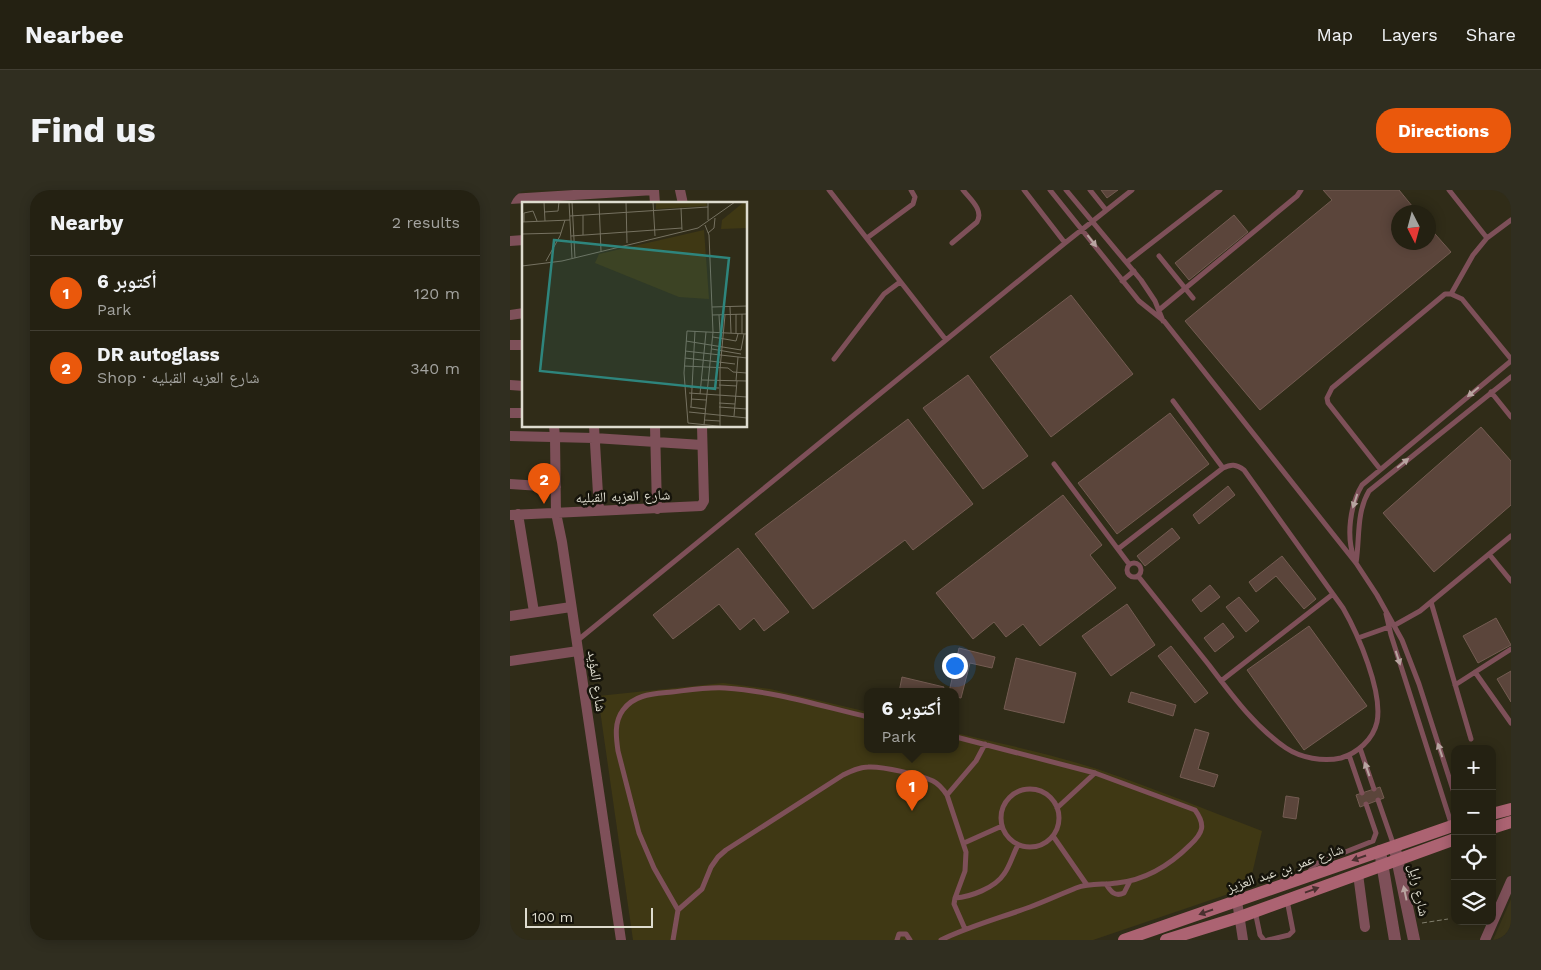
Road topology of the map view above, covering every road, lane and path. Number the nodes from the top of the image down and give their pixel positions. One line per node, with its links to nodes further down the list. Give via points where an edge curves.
1 (654, 190): 13 (street)
2 (829, 190): 21 (lane)
3 (910, 190): 21 (lane, via 915,197 913,204)
4 (963, 190): 23 (lane, via 980,212 980,218)
5 (1024, 190): 24 (lane)
6 (1050, 190): 20 (lane)
7 (1066, 190): 19 (lane)
8 (1090, 190): 17 (lane)
9 (1132, 190): 17 (lane)
10 (1220, 190): 26 (lane)
11 (1302, 190): 30 (lane)
12 (1449, 190): 22 (lane)
13 (635, 191): 15 (street)
14 (555, 196): 15 (street); 16 (street)
15 (593, 196)
16 (510, 199)
17 (1106, 210): 19 (lane)
18 (1511, 220): 22 (lane)
19 (1092, 221): 20 (lane); 26 (lane)
20 (1082, 229): 24 (lane); 28 (lane, one-way to 28)
21 (867, 238): 29 (lane)
22 (1487, 238): 31 (lane)
23 (952, 243)
24 (1065, 243): 35 (lane)
25 (1159, 256): 30 (lane)
26 (1127, 262): 27 (lane)
27 (1134, 271): 28 (lane); 33 (lane)
28 (1122, 281): 34 (lane, via 1138,301)
29 (900, 282): 35 (lane); 36 (lane, via 884,294)
30 (1185, 288): 32 (lane); 33 (lane)
31 (1451, 294): 37 (lane, via 1462,299); 53 (lane, via 1439,298 1328,392 1328,403)
32 (1193, 298)
33 (1160, 310): 34 (lane)
34 (1164, 321): 63 (lane)
35 (946, 340): 76 (lane)
36 (834, 359)
37 (1511, 360): 53 (lane, one-way to 53)
38 (1511, 377): 39 (lane)
39 (1491, 392): 41 (lane); 63 (lane, one-way to 39, via 1360,512 1369,491)
40 (1173, 401): 52 (lane)
41 (1511, 417)
42 (554, 428): 47 (street, شارع المؤيد)
43 (594, 428): 48 (street)
44 (655, 428): 49 (street)
45 (702, 428): 50 (street)
46 (510, 436): 47 (street)
47 (556, 437): 48 (street); 55 (street, شارع المؤيد)
48 (594, 438): 49 (street); 57 (street)
49 (655, 442): 50 (street); 56 (street)
50 (702, 444): 56 (street, شارع العزبه القبليه, via 702,505)
51 (1054, 464): 61 (lane)
52 (1223, 468): 61 (lane); 67 (lane, via 1233,465 1244,470)
53 (1380, 469): 63 (lane, one-way to 63, via 1355,496 1351,540)
54 (510, 484): 55 (street)
55 (556, 486): 58 (street, شارع المؤيد)
56 (657, 508): 57 (street, شارع العزبه القبليه)
57 (599, 511): 58 (street, شارع العزبه القبليه)
58 (556, 513): 59 (street, شارع العزبه القبليه); 69 (street, شارع المؤيد)
59 (514, 515): 71 (street)
60 (1511, 536): 62 (lane)
61 (1118, 549): 64 (lane)
62 (1489, 554): 66 (lane); 68 (lane)
63 (1356, 563): 70 (lane)
64 (1129, 564): 65 (lane, via 1126,570 1129,576); 65 (lane, via 1138,564 1141,570)
65 (1138, 576): 80 (lane)
66 (1511, 581)
67 (1333, 594): 75 (lane); 80 (lane)
68 (1431, 602): 73 (lane); 81 (lane)
69 (571, 607): 71 (street); 76 (street, شارع المؤيد)
70 (1385, 611): 73 (lane); 74 (lane)
71 (534, 612): 72 (street)
72 (510, 616)
73 (1395, 625): 90 (lane, one-way to 73, via 1419,684)
74 (1389, 627): 75 (lane); 93 (lane, one-way to 93)
75 (1358, 638): 87 (lane, via 1378,707 1370,737)
76 (578, 646): 78 (street); 132 (street, شارع المؤيد)
77 (1511, 649): 79 (lane)
78 (510, 662)
79 (1475, 672): 81 (lane); 83 (lane)
80 (1221, 682): 88 (lane, via 1262,727 1294,753 1333,760)
81 (1455, 685): 85 (lane)
82 (864, 716): 123 (lane, via 769,694 723,688 644,695 622,711 616,738 639,833)
83 (1511, 723)
84 (959, 738): 86 (lane)
85 (1471, 739)
86 (985, 744): 89 (lane); 95 (lane, via 976,761)
87 (1360, 748): 88 (lane); 92 (lane, one-way to 87)
88 (1349, 755): 94 (lane)
89 (1095, 773): 98 (lane); 116 (lane, via 1195,810 1201,818 1199,837 1179,857)
90 (1451, 784)
91 (1451, 787): 93 (lane)
92 (1374, 789)
93 (1441, 791): 101 (lane)
94 (1362, 793)
95 (947, 795): 108 (lane); 123 (lane, via 926,779 881,768 854,769 726,850 711,867 702,889)
96 (1378, 800): 110 (lane)
97 (1366, 804): 115 (lane, via 1376,833 1374,841 1320,862 1309,870)
98 (1057, 808): 103 (lane, via 1053,800 1038,790 1021,791 1006,801 1000,818); 107 (lane, via 1059,823)
99 (1511, 809): 100 (main road)
100 (1496, 813)
101 (1451, 822)
102 (1511, 822): 104 (main road)
103 (1002, 826): 108 (lane); 109 (lane)
104 (1496, 827)
105 (1451, 832): 110 (main road, شارع عمر بن عبد العزيز)
106 (1451, 833): 112 (main road)
107 (1053, 836): 109 (lane, via 1048,842 1033,848); 119 (lane)
108 (964, 843): 120 (lane, via 967,861)
109 (1018, 845): 120 (lane, via 1000,880 970,896)
110 (1394, 846): 111 (main road, شارع عمر بن عبد العزيز); 112 (street, شارع رايل)
111 (1380, 851): 113 (street); 115 (main road, شارع عمر بن عبد العزيز, one-way to 115)
112 (1398, 860): 113 (main road); 128 (street, شارع رايل, one-way to 112)
113 (1383, 865): 114 (main road); 142 (street)
114 (1358, 874): 121 (main road, one-way to 114); 130 (street)
115 (1306, 877): 122 (main road, شارع عمر بن عبد العزيز)
116 (1130, 881): 118 (lane); 118 (lane, via 1124,893 1119,895 1113,894)
117 (1511, 881): 125 (street)
118 (1106, 884): 119 (lane)
119 (1088, 885): 131 (lane)
120 (955, 898): 131 (lane)
121 (1287, 899): 124 (main road); 141 (lane, via 1293,930)
122 (1237, 901): 126 (street); 137 (main road, شارع عمر بن عبد العزيز, one-way to 137)
123 (678, 910): 133 (lane)
124 (1255, 910): 126 (main road); 140 (lane)
125 (1496, 911)
126 (1240, 917): 138 (main road); 139 (street)
127 (1448, 919): 128 (path)
128 (1411, 924): 143 (street, شارع رايل)
129 (1490, 925): 144 (street)
130 (1365, 927)
131 (965, 929): 136 (lane)
132 (621, 940)
133 (673, 940)
134 (897, 940): 135 (lane, via 902,933)
135 (910, 940)
136 (942, 940)
137 (1124, 940)
138 (1166, 940)
139 (1243, 940)
140 (1264, 940)
141 (1268, 940)
142 (1394, 940)
143 (1414, 940)
144 (1485, 940)

